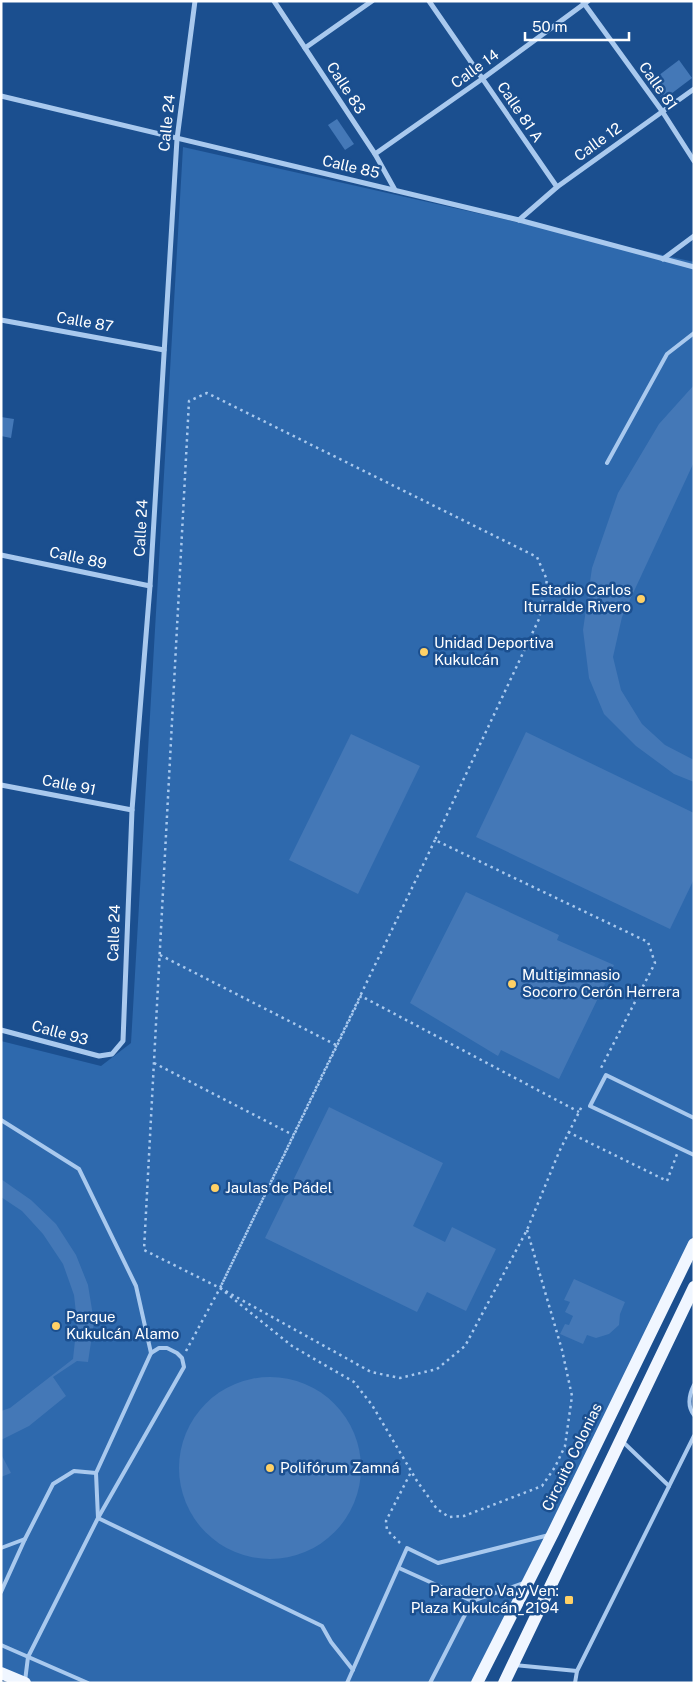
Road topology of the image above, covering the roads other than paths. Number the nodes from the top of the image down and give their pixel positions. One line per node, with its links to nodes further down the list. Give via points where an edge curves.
1 (196, 1): 11 (street, Calle 24)
2 (274, 1): 6 (street, Calle 83)
3 (372, 1): 6 (street)
4 (429, 1): 7 (street, Calle 81 A)
5 (585, 2): 7 (street, Calle 14); 10 (street, Calle 81)
6 (306, 48): 12 (street, Calle 83)
7 (482, 79): 12 (street, Calle 14); 14 (street, Calle 81 A)
8 (694, 89): 10 (street, Calle 12)
9 (1, 96): 11 (street, Calle 85)
10 (662, 112): 13 (street, Calle 81); 14 (street, Calle 12)
11 (176, 139): 15 (street, Calle 85); 22 (street, Calle 24)
12 (374, 154): 15 (street, Calle 83)
13 (694, 162)
14 (557, 188): 16 (street, Calle 12)
15 (395, 190): 16 (street, Calle 85)
16 (519, 220): 18 (street, Calle 85)
17 (694, 236): 18 (street)
18 (663, 259): 19 (street, Calle 85)
19 (694, 267)
20 (1, 320): 22 (street, Calle 87)
21 (694, 333): 23 (lane, via 667,354)
22 (164, 350): 25 (street, Calle 24)
23 (607, 463)
24 (1, 555): 25 (street, Calle 89)
25 (150, 586): 27 (street, Calle 24)
26 (1, 785): 27 (street, Calle 91)
27 (132, 810): 29 (street, Calle 24, via 123,1041)
28 (1, 1030): 29 (street, Calle 93, via 99,1056)
29 (112, 1054)
30 (694, 1118): 32 (lane, via 606,1075 590,1106)
31 (1, 1120): 35 (lane, via 79,1169 136,1286)
32 (694, 1155)
33 (694, 1244): 43 (main road, Circuito Colonias)
34 (693, 1292): 39 (main road)
35 (152, 1353): 40 (lane); 42 (lane, via 159,1348 167,1348 182,1358 184,1366)
36 (694, 1385): 37 (lane, via 689,1409)
37 (694, 1415)
38 (694, 1436): 41 (lane)
39 (621, 1440): 41 (lane); 52 (main road)
40 (96, 1473): 42 (lane); 44 (lane, via 74,1471 54,1484)
41 (669, 1486): 54 (lane)
42 (98, 1518): 51 (lane); 53 (lane, via 322,1626)
43 (554, 1533): 46 (lane, via 438,1563 407,1548); 47 (main road, Circuito Colonias)
44 (24, 1539): 45 (lane); 48 (lane)
45 (1, 1548)
46 (399, 1568): 49 (lane); 53 (lane)
47 (529, 1582): 49 (lane); 60 (main road, Circuito Colonias)
48 (1, 1592)
49 (472, 1601): 59 (lane)
50 (1, 1645): 51 (lane)
51 (28, 1657): 56 (lane); 57 (lane)
52 (512, 1665): 54 (lane); 61 (main road)
53 (353, 1670): 58 (lane)
54 (577, 1671): 62 (lane)
55 (1, 1673): 56 (main road)
56 (25, 1683)
57 (88, 1683)
58 (348, 1683)
59 (430, 1683)
60 (477, 1683)
61 (504, 1683)
62 (575, 1683)

